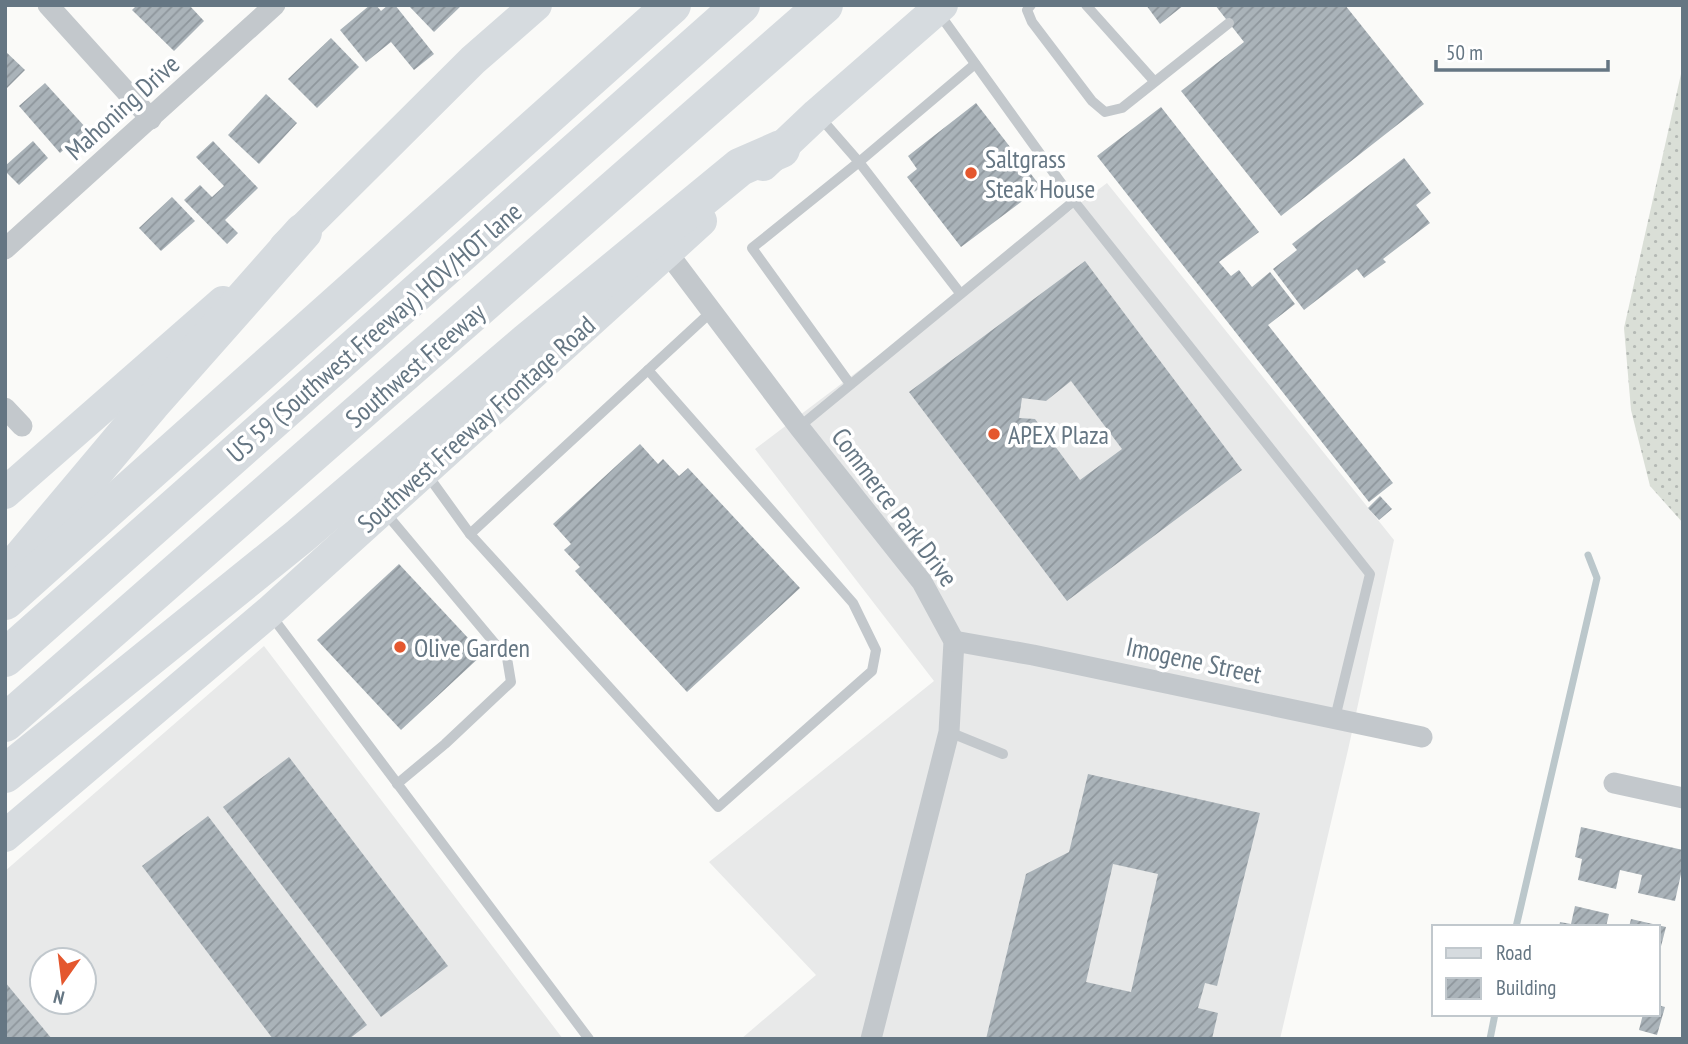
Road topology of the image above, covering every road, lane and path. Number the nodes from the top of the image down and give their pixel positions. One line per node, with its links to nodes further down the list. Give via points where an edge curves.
1 (48, 5): 14 (street)
2 (275, 5): 14 (street, Mahoning Drive)
3 (536, 5): 18 (main road, via 473,60)
4 (672, 5): 33 (highway)
5 (741, 5): 36 (highway, US 59 (Southwest Freeway) HOV/HOT lane)
6 (824, 5): 38 (highway, Southwest Freeway)
7 (1031, 5): 12 (lane, via 1027,10 1032,22 1105,112 1122,108)
8 (1086, 5): 12 (lane)
9 (939, 8): 11 (lane); 13 (main road, Southwest Freeway Frontage Road)
10 (1229, 23): 12 (lane)
11 (975, 64): 16 (lane); 17 (lane)
12 (1154, 81)
13 (817, 114): 15 (main road, Southwest Freeway Frontage Road); 16 (lane)
14 (151, 119): 19 (street, Mahoning Drive)
15 (781, 149): 20 (main road, Southwest Freeway Frontage Road); 42 (highway, via 740,167 300,536)
16 (859, 162): 21 (lane); 24 (lane, via 752,248)
17 (1074, 201): 21 (lane); 37 (lane, via 1370,574)
18 (303, 232): 29 (main road); 32 (highway)
19 (5, 249)
20 (667, 252): 22 (street, Commerce Park Drive); 28 (main road, Southwest Freeway Frontage Road)
21 (960, 293): 24 (lane)
22 (711, 312): 23 (lane); 27 (street, Commerce Park Drive)
23 (648, 370): 31 (lane); 31 (lane, via 853,603 876,650 872,671 718,807)
24 (850, 384): 27 (lane)
25 (5, 408): 26 (street)
26 (22, 426)
27 (799, 428): 35 (street, Commerce Park Drive, via 922,582)
28 (424, 470): 30 (main road, Southwest Freeway Frontage Road); 31 (lane)
29 (5, 493)
30 (381, 509): 34 (main road, Southwest Freeway Frontage Road); 44 (lane, via 507,658 511,682)
31 (470, 534)
32 (5, 578)
33 (5, 601)
34 (269, 612): 44 (lane); 46 (main road, Southwest Freeway Frontage Road)
35 (954, 642): 37 (street, Imogene Street, via 1033,654); 39 (street)
36 (5, 658)
37 (1335, 718): 40 (street, Imogene Street)
38 (5, 723)
39 (949, 732): 41 (lane); 48 (street)
40 (1423, 737)
41 (1003, 754)
42 (5, 774)
43 (1614, 783): 45 (street)
44 (397, 784): 47 (lane)
45 (1683, 798)
46 (5, 836)
47 (589, 1039)
48 (871, 1039)

